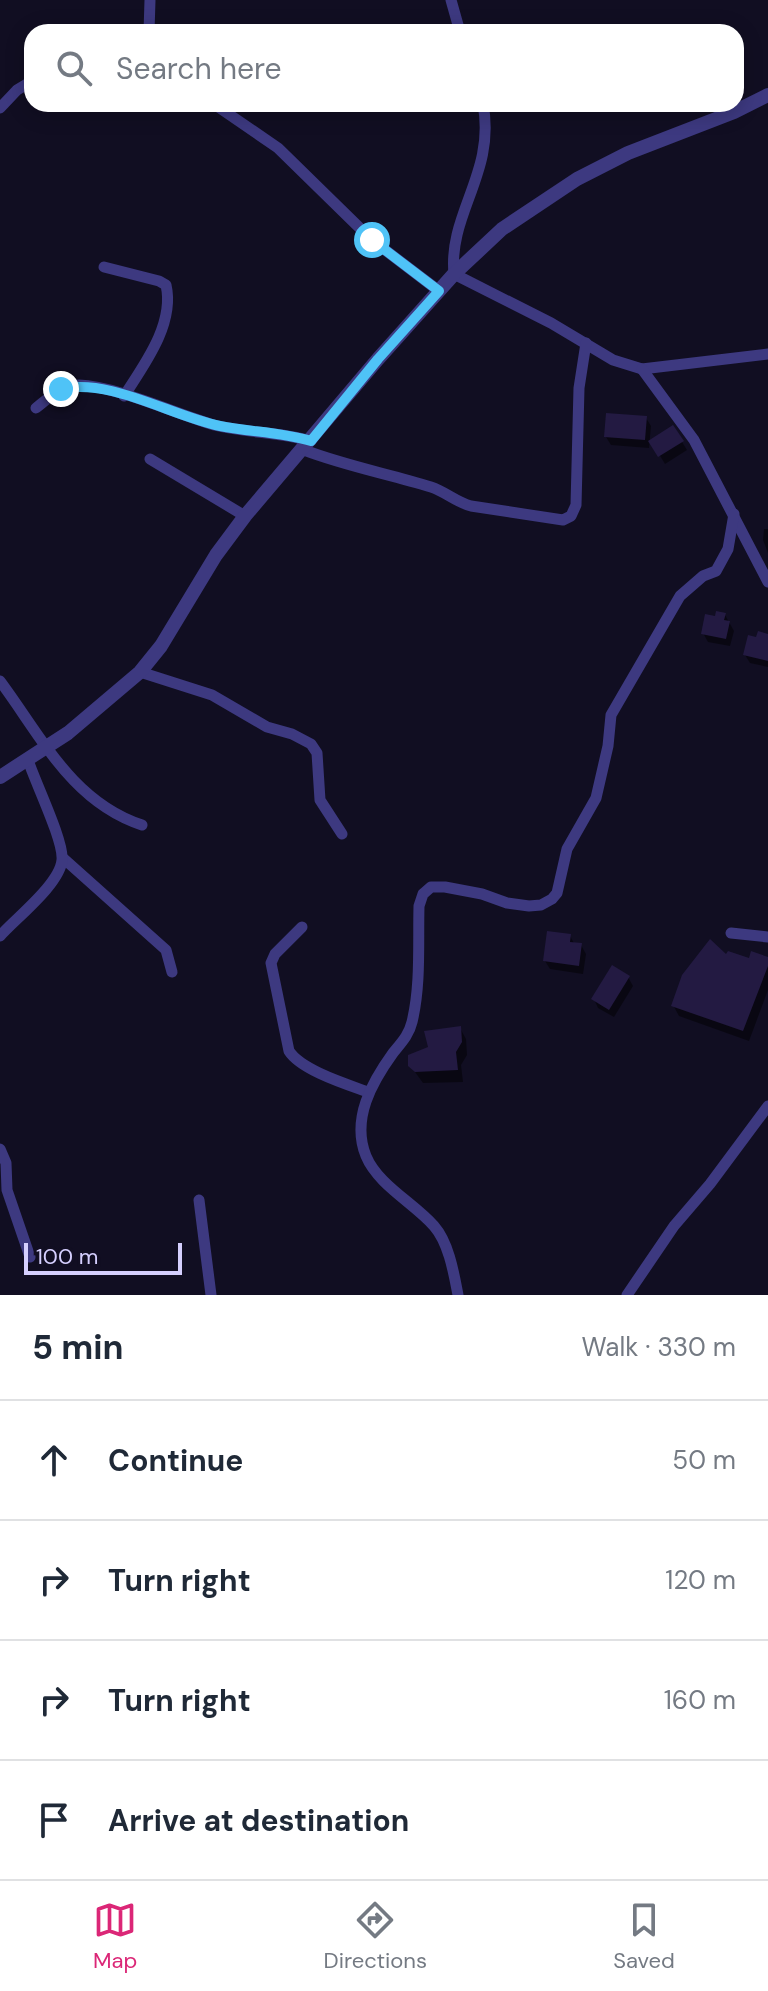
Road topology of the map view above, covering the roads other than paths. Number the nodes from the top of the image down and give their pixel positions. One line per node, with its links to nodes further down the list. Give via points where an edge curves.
1 (150, 0): 3 (street)
2 (451, 0): 4 (street)
3 (146, 24)
4 (458, 24)
5 (24, 86): 8 (street)
6 (768, 95): 7 (street)
7 (744, 107)
8 (0, 108)
9 (226, 112): 14 (street, via 278,148 372,240)
10 (484, 112): 13 (street, via 483,159 456,236)
11 (734, 112): 13 (street, via 577,179 502,229)
12 (104, 267): 18 (street, via 159,281 168,295 163,326)
13 (454, 274): 14 (street); 15 (street)
14 (439, 291): 20 (street)
15 (586, 343): 17 (street, via 613,360); 20 (street, via 579,388 576,505 563,520 459,503 432,487 340,464)
16 (768, 354): 17 (street)
17 (642, 369): 22 (street, via 694,440)
18 (124, 396): 19 (street, via 77,385 61,389); 20 (street, via 217,426 290,435)
19 (36, 408)
20 (308, 445): 23 (street)
21 (150, 459): 23 (street)
22 (734, 514): 24 (street); 38 (street, via 728,549 716,571 680,596 611,715 596,798 567,849 557,893 541,905 529,906 445,887 431,887 423,894 412,1027)
23 (245, 516): 25 (street)
24 (768, 582)
25 (140, 672): 27 (street); 31 (street, via 212,695 267,727 311,744 317,753 320,800)
26 (0, 681): 27 (street)
27 (44, 748): 28 (street); 30 (street, via 98,804)
28 (28, 760): 29 (street); 32 (street)
29 (0, 777)
30 (142, 825)
31 (342, 834)
32 (63, 858): 35 (street, via 46,888); 37 (street, via 166,950)
33 (302, 927): 38 (street, via 271,963 289,1051 295,1060)
34 (731, 933): 36 (street)
35 (0, 936)
36 (768, 937)
37 (172, 972)
38 (368, 1092): 44 (street, via 362,1130 366,1157 437,1228)
39 (768, 1106): 45 (street)
40 (0, 1149): 42 (street, via 7,1190)
41 (199, 1200): 43 (street)
42 (30, 1257)
43 (211, 1295)
44 (458, 1295)
45 (627, 1295)

